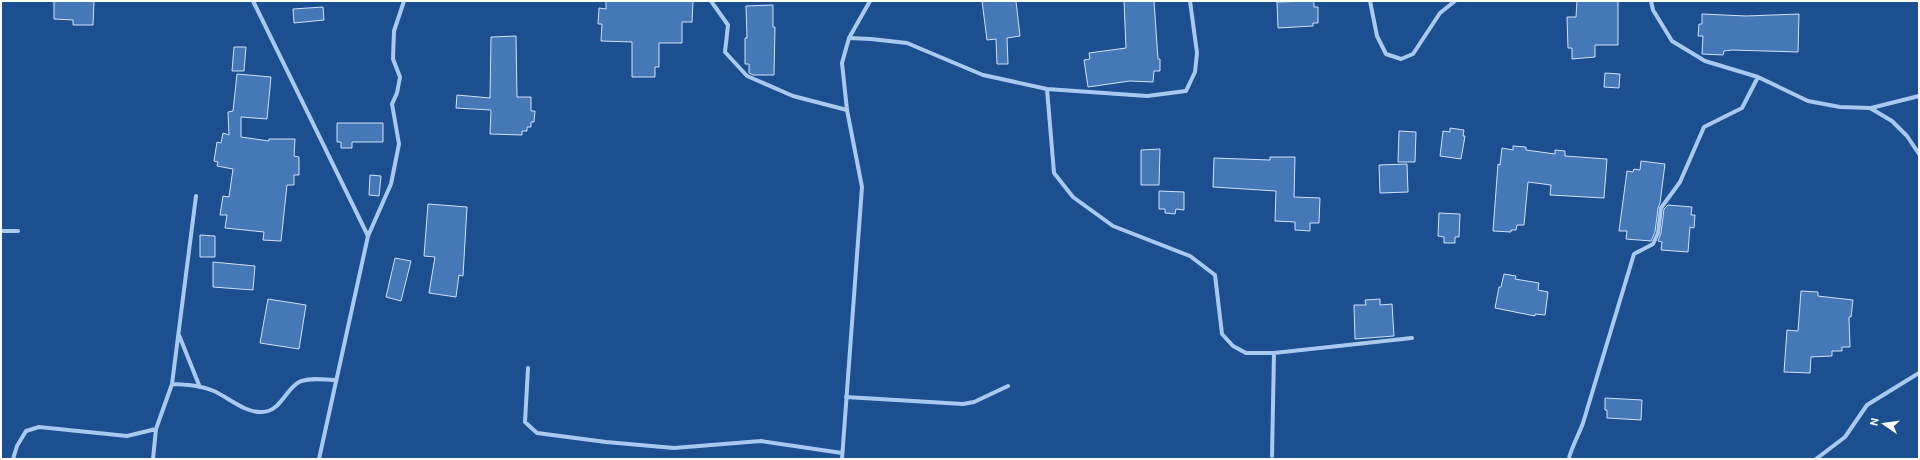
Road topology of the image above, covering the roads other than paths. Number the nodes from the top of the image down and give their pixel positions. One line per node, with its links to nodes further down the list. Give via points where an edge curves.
1 (253, 1): 19 (street)
2 (404, 1): 19 (street, via 394,32 393,52 400,77 392,104 399,144 391,184)
3 (711, 1): 14 (street, via 728,25 725,52 747,76 793,96)
4 (870, 1): 9 (street)
5 (1190, 1): 11 (street, via 1197,53 1195,72 1186,90 1147,96)
6 (1370, 1): 7 (street, via 1377,36 1386,54 1401,59 1413,54 1440,13)
7 (1455, 1)
8 (1651, 1): 10 (street, via 1653,10 1672,41 1705,61)
9 (849, 38): 11 (street, via 906,43 983,75); 14 (street, via 842,63)
10 (1758, 76): 13 (street, via 1808,101 1840,107); 37 (street, via 1742,108 1704,127 1680,182 1661,208 1658,234 1654,244 1634,254 1577,442 1569,454)
11 (1047, 89): 22 (street, via 1054,173 1073,197 1113,226 1190,256 1215,275 1222,334 1246,353)
12 (1919, 96): 13 (street)
13 (1870, 108): 15 (street, via 1892,121 1907,136)
14 (847, 110): 29 (street, via 862,187)
15 (1919, 154)
16 (196, 196): 20 (street)
17 (1, 231): 18 (street)
18 (18, 231)
19 (368, 236): 25 (street)
20 (178, 333): 26 (street); 27 (street)
21 (1412, 338): 22 (street)
22 (1274, 353): 32 (street)
23 (528, 368): 31 (street, via 525,422 536,433 674,448 761,441)
24 (1919, 373): 38 (street, via 1867,405 1845,437)
25 (336, 380): 27 (street, via 309,379 300,382 269,412 248,409); 35 (street)
26 (172, 384): 27 (street); 30 (street)
27 (199, 385)
28 (1008, 386): 29 (street, via 974,402 963,404)
29 (846, 397): 31 (street)
30 (156, 429): 33 (street, via 127,436 38,427 26,430 16,446); 34 (street)
31 (842, 453): 36 (street)
32 (1272, 456)
33 (13, 459)
34 (153, 459)
35 (319, 459)
36 (842, 459)
37 (1569, 459)
38 (1816, 459)

